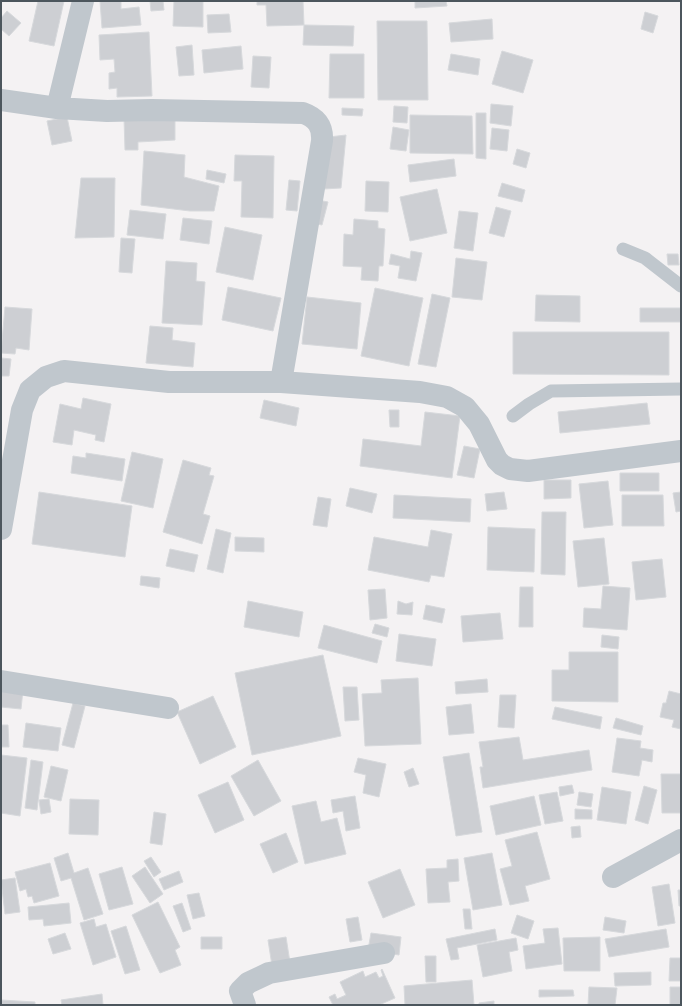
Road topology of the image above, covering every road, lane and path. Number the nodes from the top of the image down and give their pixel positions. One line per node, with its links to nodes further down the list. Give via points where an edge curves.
1 (83, 1): 3 (street)
2 (1, 100): 3 (street)
3 (57, 108): 6 (street, via 303,113 316,120 320,126 322,141)
4 (623, 249): 5 (lane, via 645,258)
5 (681, 286)
6 (280, 382): 9 (street, via 447,396 465,407 479,424 497,460 510,469 528,471); 10 (street, via 170,382 64,371 46,377 30,390 22,410)
7 (681, 389): 8 (lane, via 551,391)
8 (513, 416)
9 (681, 451)
10 (1, 528)
11 (1, 681): 12 (street)
12 (168, 708)
13 (681, 840): 14 (street)
14 (613, 877)
15 (384, 954): 16 (street, via 269,973 248,983 240,991)
16 (244, 1005)

